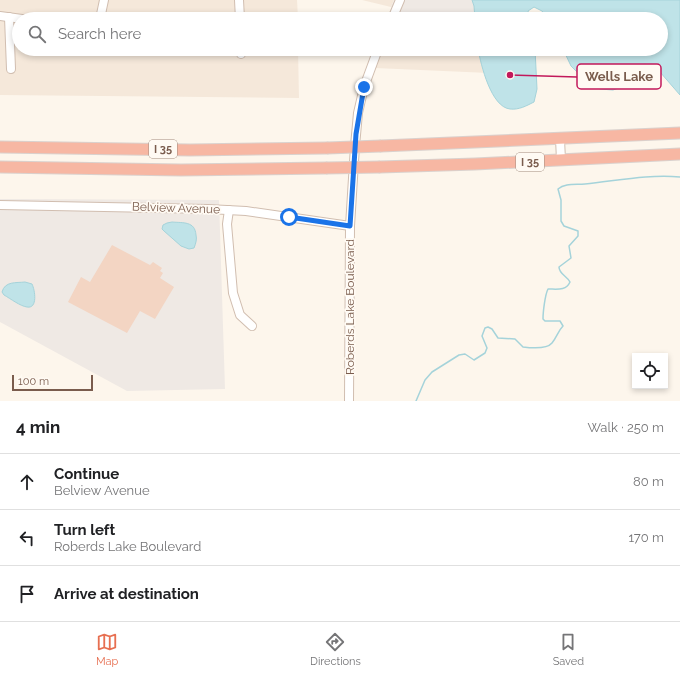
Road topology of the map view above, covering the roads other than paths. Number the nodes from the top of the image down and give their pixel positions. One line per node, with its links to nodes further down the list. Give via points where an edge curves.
1 (104, 0): 4 (street)
2 (239, 0): 5 (street)
3 (400, 0): 6 (street)
4 (101, 12)
5 (240, 12)
6 (395, 12)
7 (0, 16): 8 (street)
8 (9, 17): 9 (street); 11 (street)
9 (12, 17)
10 (375, 56): 20 (street, Roberds Lake Boulevard, via 358,113)
11 (11, 69)
12 (680, 133): 13 (highway, I 35)
13 (560, 139): 14 (highway, I 35, bridge, via 327,148 190,150); 16 (street)
14 (0, 147)
15 (680, 154): 16 (highway, I 35)
16 (561, 160): 17 (highway, I 35, bridge, via 380,167 188,170)
17 (0, 167)
18 (0, 205): 19 (street, Belview Avenue)
19 (229, 210): 20 (street, Belview Avenue); 21 (street, via 227,224 233,293 240,315)
20 (350, 226): 22 (street, Roberds Lake Boulevard)
21 (252, 326)
22 (349, 401)

